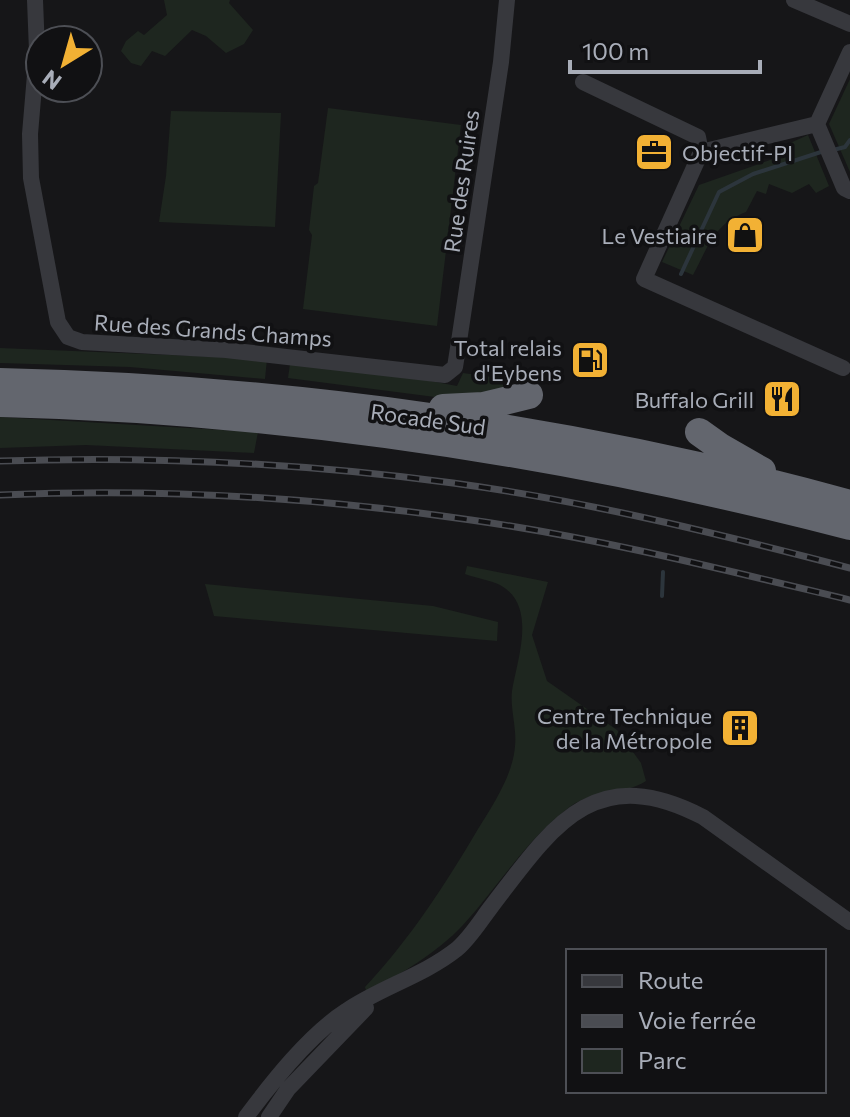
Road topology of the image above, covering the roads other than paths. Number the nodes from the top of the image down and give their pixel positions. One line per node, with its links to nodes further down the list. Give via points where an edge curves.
1 (35, 0): 10 (street, Rue des Grands Champs, via 31,178 58,322 68,337 445,375)
2 (507, 0): 10 (street, Rue des Ruires)
3 (794, 0): 4 (street)
4 (850, 24)
5 (850, 52): 7 (street)
6 (583, 82): 8 (street, via 698,137)
7 (817, 124): 8 (street); 9 (street, via 844,188)
8 (701, 152): 11 (street, via 644,279)
9 (850, 191)
10 (455, 367)
11 (843, 368)
12 (0, 382): 14 (highway, Rocade Sud)
13 (529, 395): 14 (highway, via 463,409)
14 (251, 396): 17 (highway, Rocade Sud, via 562,439)
15 (0, 403): 17 (highway, Rocade Sud, via 186,413 375,432)
16 (699, 432): 17 (highway)
17 (801, 502): 18 (highway, Rocade Sud); 19 (highway)
18 (850, 504)
19 (850, 528)
20 (850, 922): 21 (street, via 703,817 653,797 625,795 584,807 559,824 461,945 435,966)
21 (382, 992): 22 (street, via 343,1012 316,1036); 23 (street, via 288,1089)
22 (246, 1117)
23 (269, 1117)

